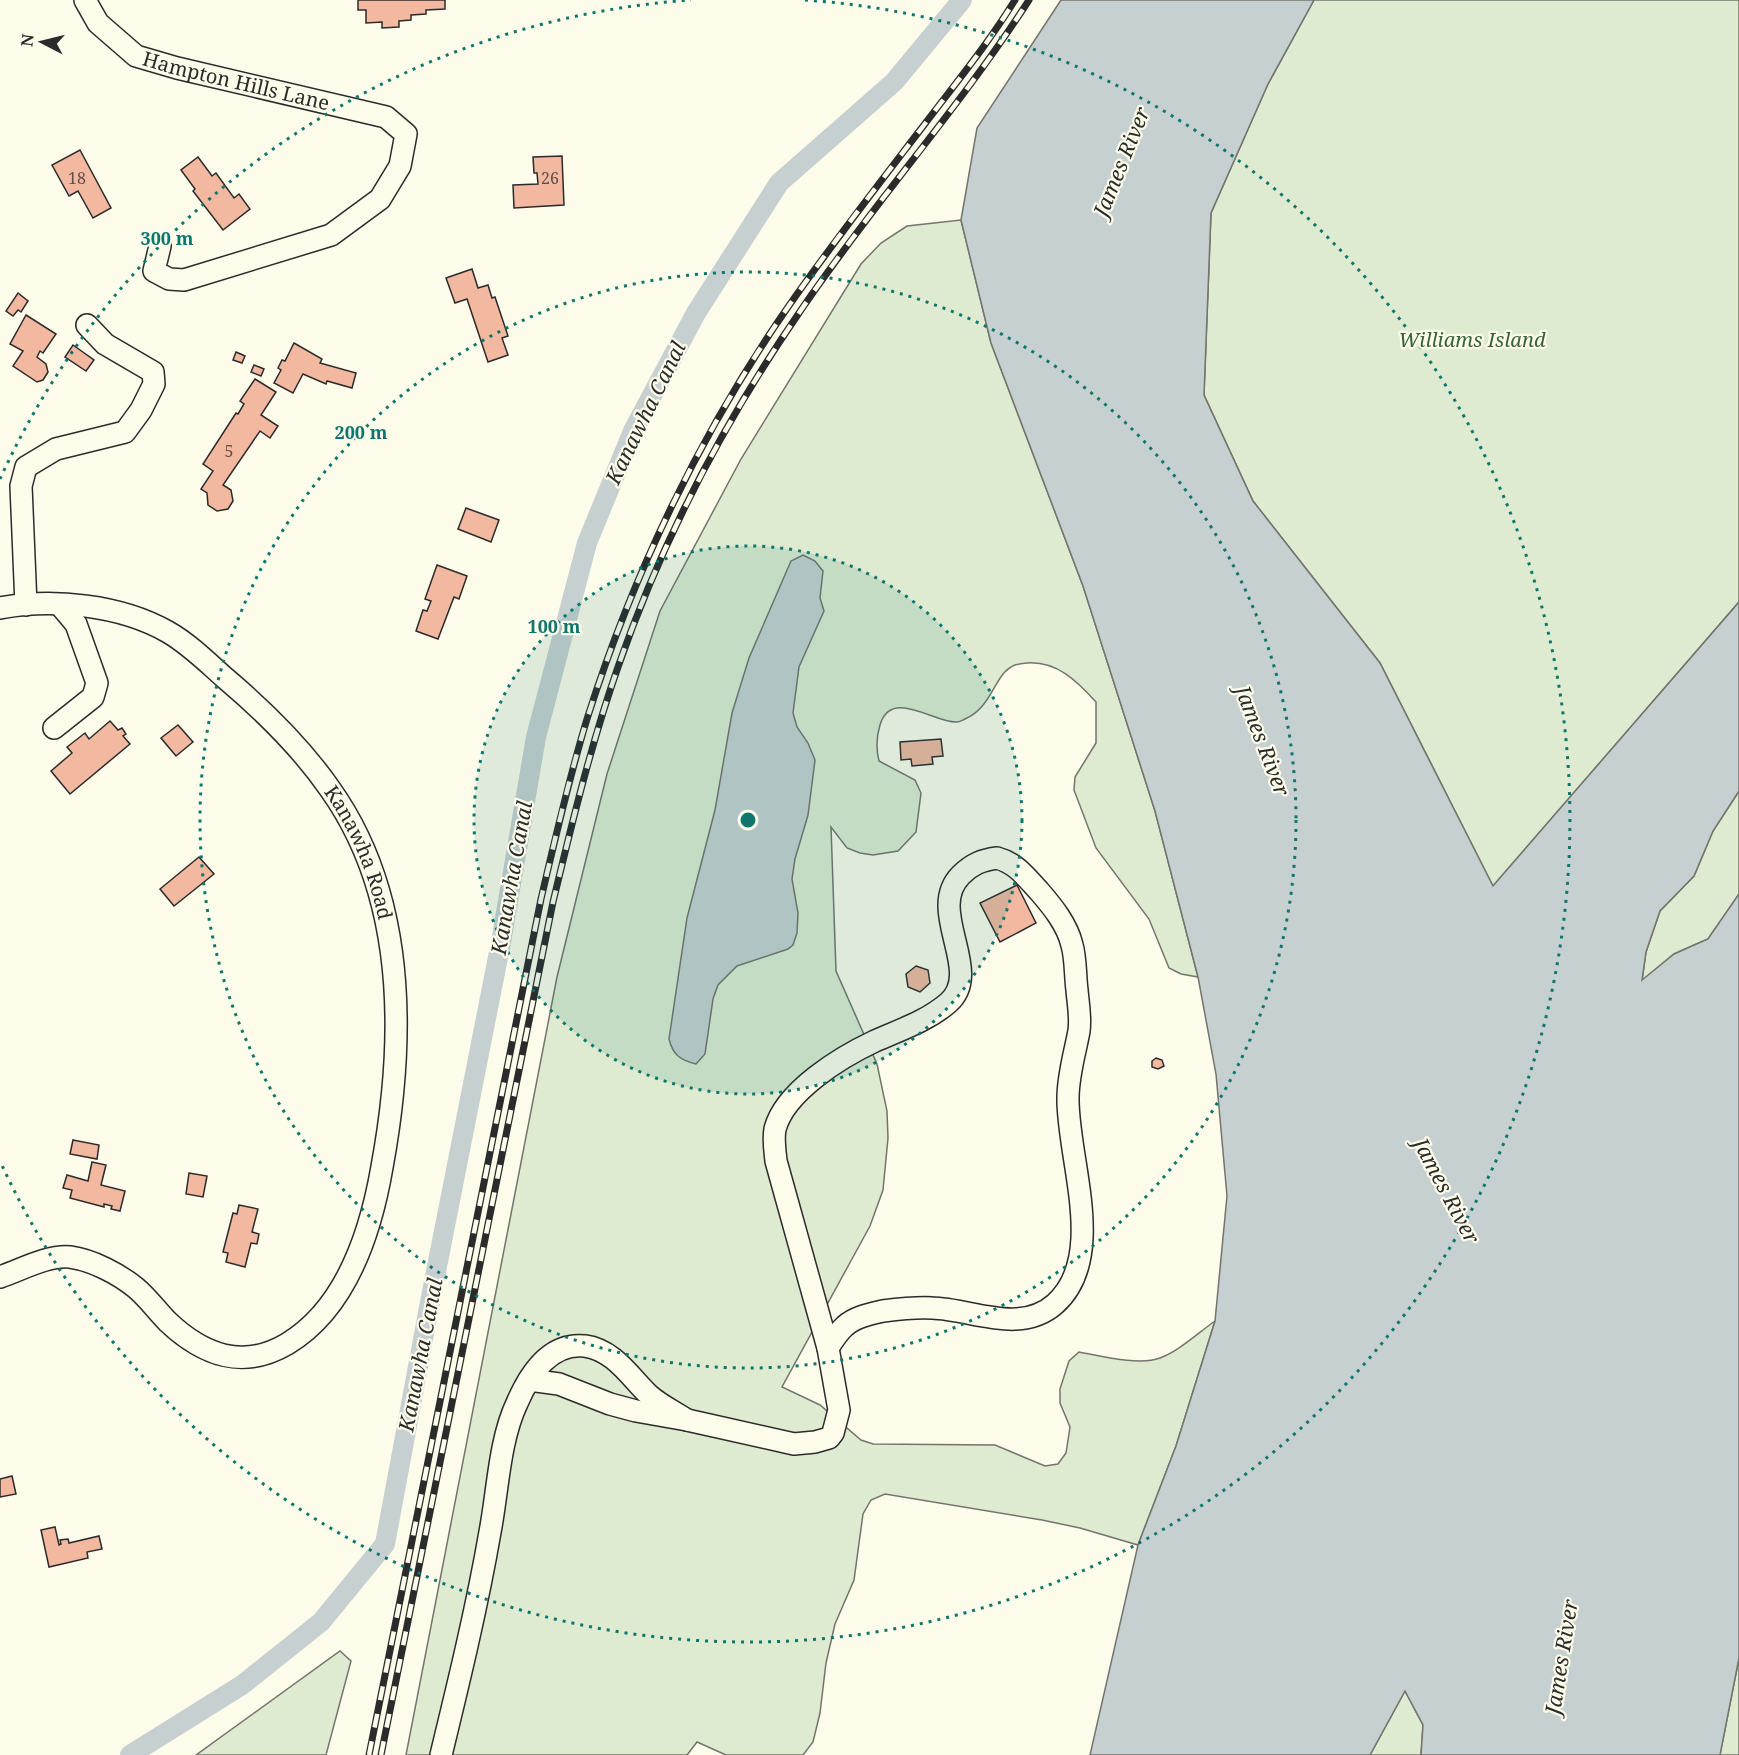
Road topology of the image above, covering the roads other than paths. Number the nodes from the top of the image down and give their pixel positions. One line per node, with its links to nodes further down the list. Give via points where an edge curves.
1 (85, 0): 2 (street, Hampton Hills Lane, via 98,23 136,56 386,117 406,134 400,166 380,199 331,235 184,280 169,279 154,271)
2 (160, 246)
3 (87, 325): 4 (street, via 105,344 153,372 154,384 125,432 56,449 26,467 21,486)
4 (26, 605): 5 (street, Kanawha Road); 6 (street, Kanawha Road)
5 (60, 605): 7 (street, via 76,624 97,683 93,697); 8 (street, Kanawha Road, via 94,608 143,620 192,649 280,728 347,815 370,868 390,947 395,984 395,1087 379,1187 354,1265 329,1303 302,1333 286,1344 249,1358 213,1352 190,1341 137,1289 111,1272 70,1257 55,1258)
6 (0, 608)
7 (54, 728)
8 (0, 1277)
9 (828, 1348): 9 (street, via 776,1161 775,1131 780,1116 800,1091 834,1065 920,1021 950,1001 961,980 950,921 951,890 967,868 983,860 1007,860 1056,912 1072,945 1080,1017 1068,1098 1082,1225 1082,1249 1076,1270 1055,1304 1029,1318 902,1308 877,1312 845,1325); 11 (street, via 839,1403 829,1438 794,1444)
10 (529, 1380): 11 (street, via 559,1384 636,1411); 11 (street, via 548,1357 573,1346 587,1346 614,1359 650,1396); 12 (street, via 515,1405 506,1438 476,1605)
11 (687, 1420)
12 (441, 1755)

